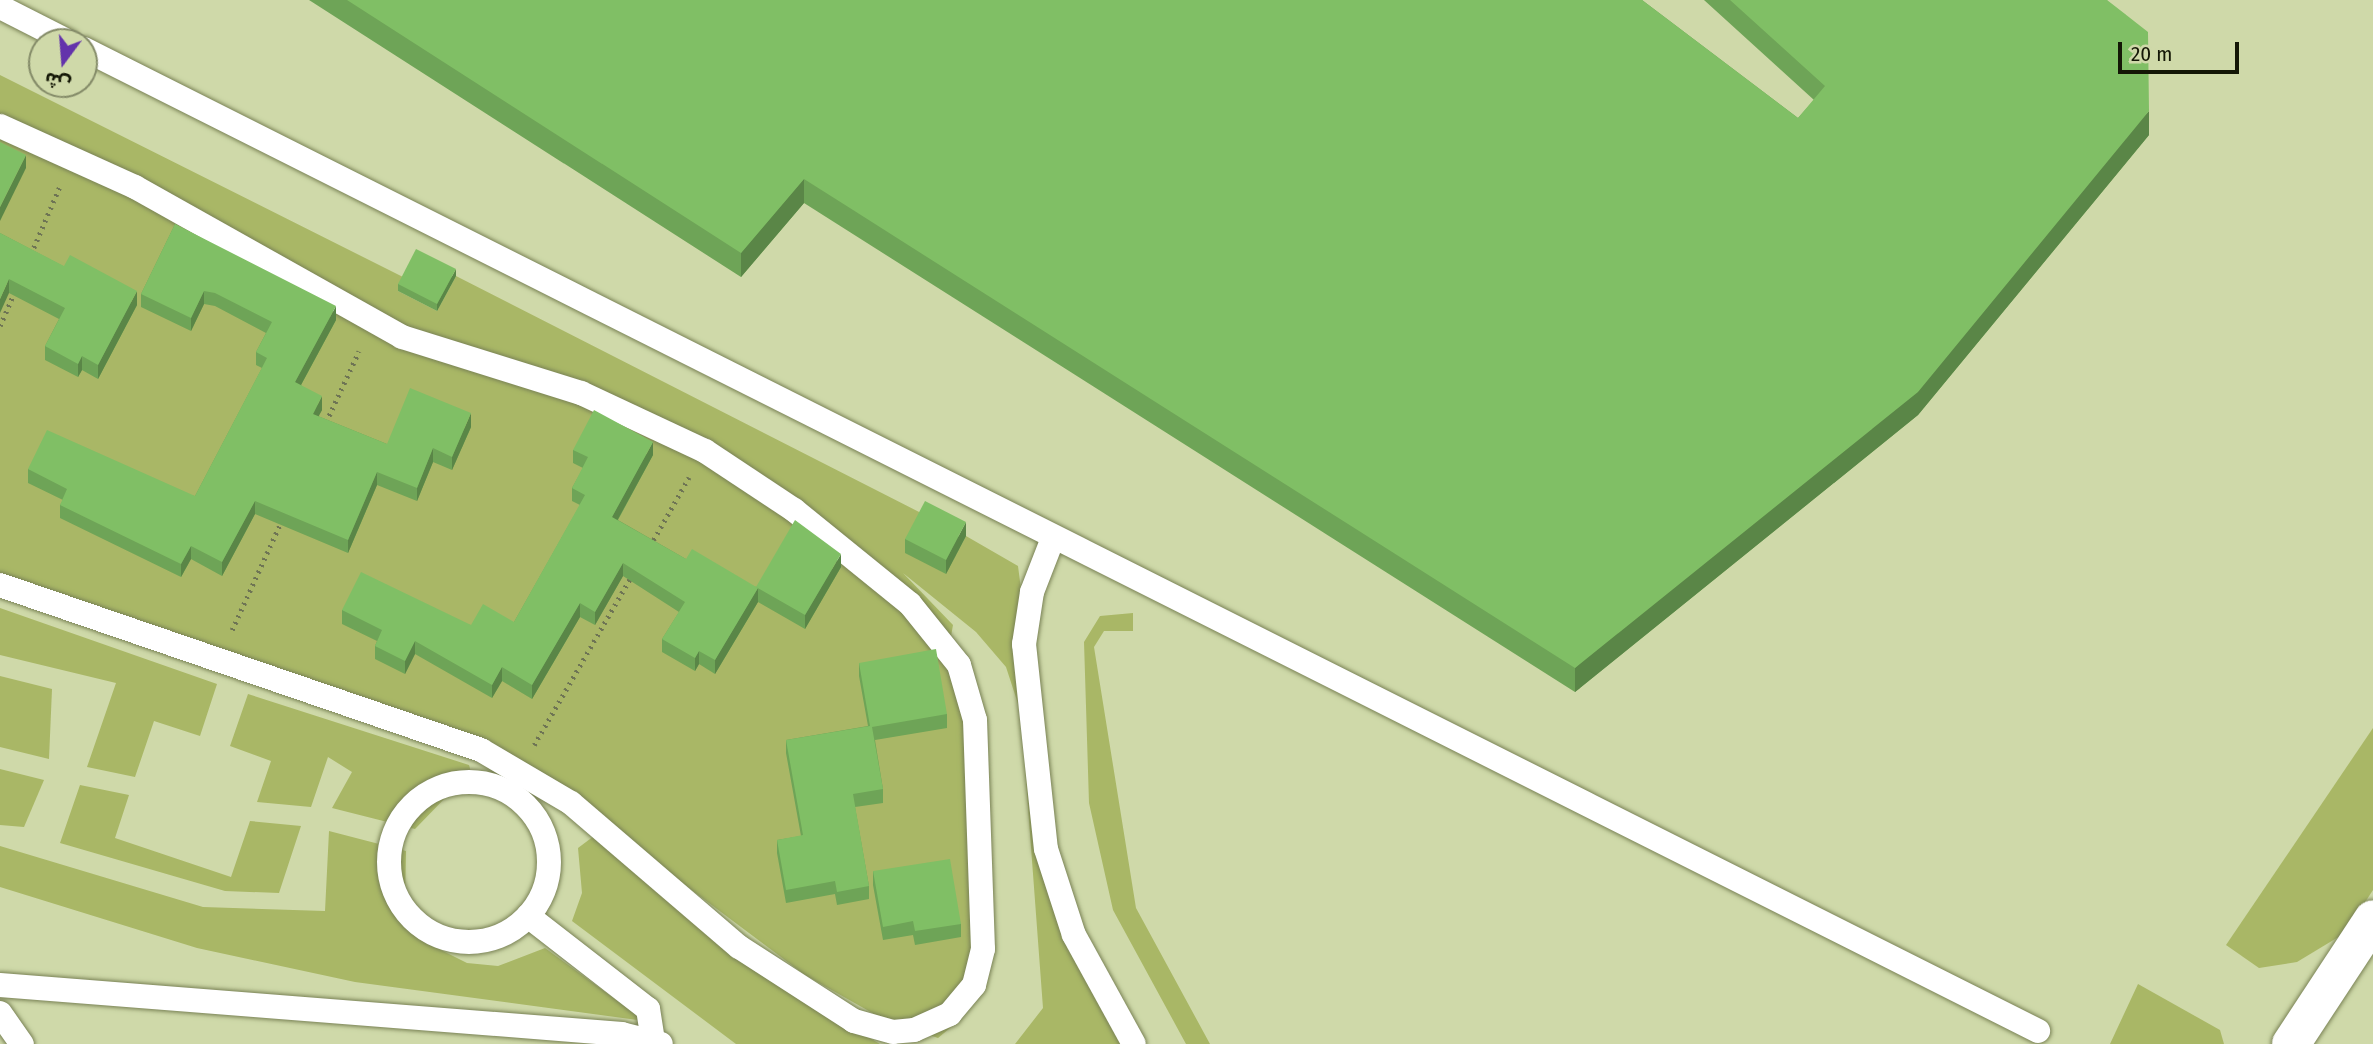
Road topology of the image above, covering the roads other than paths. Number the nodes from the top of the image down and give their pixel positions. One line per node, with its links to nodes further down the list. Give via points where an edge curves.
1 (0, 7): 2 (lane)
2 (41, 28)
3 (98, 56): 5 (lane)
4 (0, 126): 7 (lane, via 72,156 372,322 432,349 581,393 705,451 794,510 910,604 959,665 978,752 983,948 974,985 950,1014 914,1030 854,1021 739,947 612,835)
5 (1053, 538): 12 (lane); 16 (lane, via 1032,592 1024,644 1046,849 1074,935)
6 (0, 585): 7 (lane, via 481,750)
7 (514, 781): 8 (lane, via 549,850 542,897); 8 (lane, via 434,789 398,824 390,874 412,919 446,937 483,940)
8 (528, 916): 14 (lane, via 648,1009)
9 (2373, 919): 17 (street)
10 (0, 985): 13 (lane)
11 (0, 1013): 15 (lane)
12 (2038, 1031)
13 (517, 1035): 14 (lane)
14 (657, 1043)
15 (22, 1044)
16 (1134, 1044)
17 (2291, 1044)

